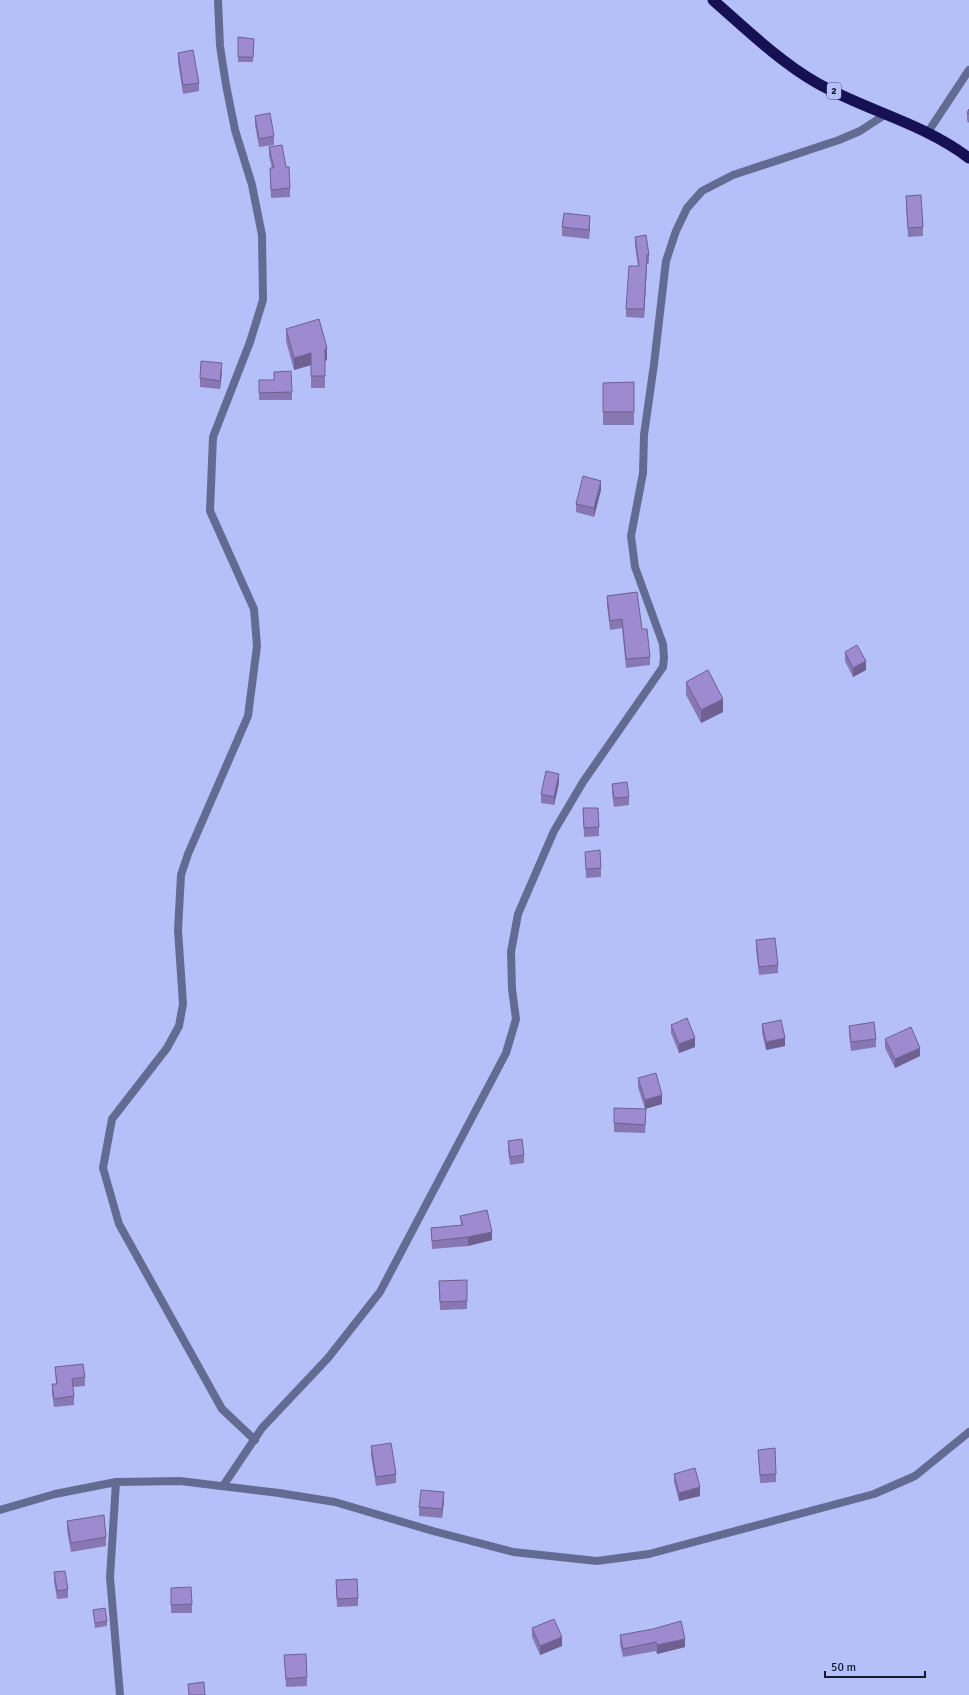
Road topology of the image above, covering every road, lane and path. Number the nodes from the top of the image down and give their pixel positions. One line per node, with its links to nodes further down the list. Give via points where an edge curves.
1 (218, 0): 8 (street, via 220,46 226,85 262,235 263,300 250,342 213,437 210,510 254,609 257,646 248,716 181,875 178,930 183,1004 179,1026 167,1048 112,1119 103,1168 119,1224 222,1409)
2 (713, 0): 4 (highway, 2, via 772,52 817,83)
3 (969, 70): 5 (street)
4 (886, 114): 5 (highway, 2); 8 (street, via 860,131 839,140 734,175 702,191 687,208 676,231 666,261 644,435 643,473 631,536 635,567 663,644 663,667 583,782 554,831 518,914 511,952 516,1019 506,1053 380,1292 328,1358 262,1428)
5 (928, 132): 6 (highway, 2)
6 (969, 158)
7 (969, 1432): 10 (street, via 915,1476 874,1494 649,1554 597,1561 513,1552 335,1502)
8 (255, 1440): 10 (street)
9 (116, 1482): 10 (street, via 180,1482); 11 (street, via 56,1494); 12 (street, via 110,1577)
10 (224, 1486)
11 (0, 1510)
12 (120, 1695)

